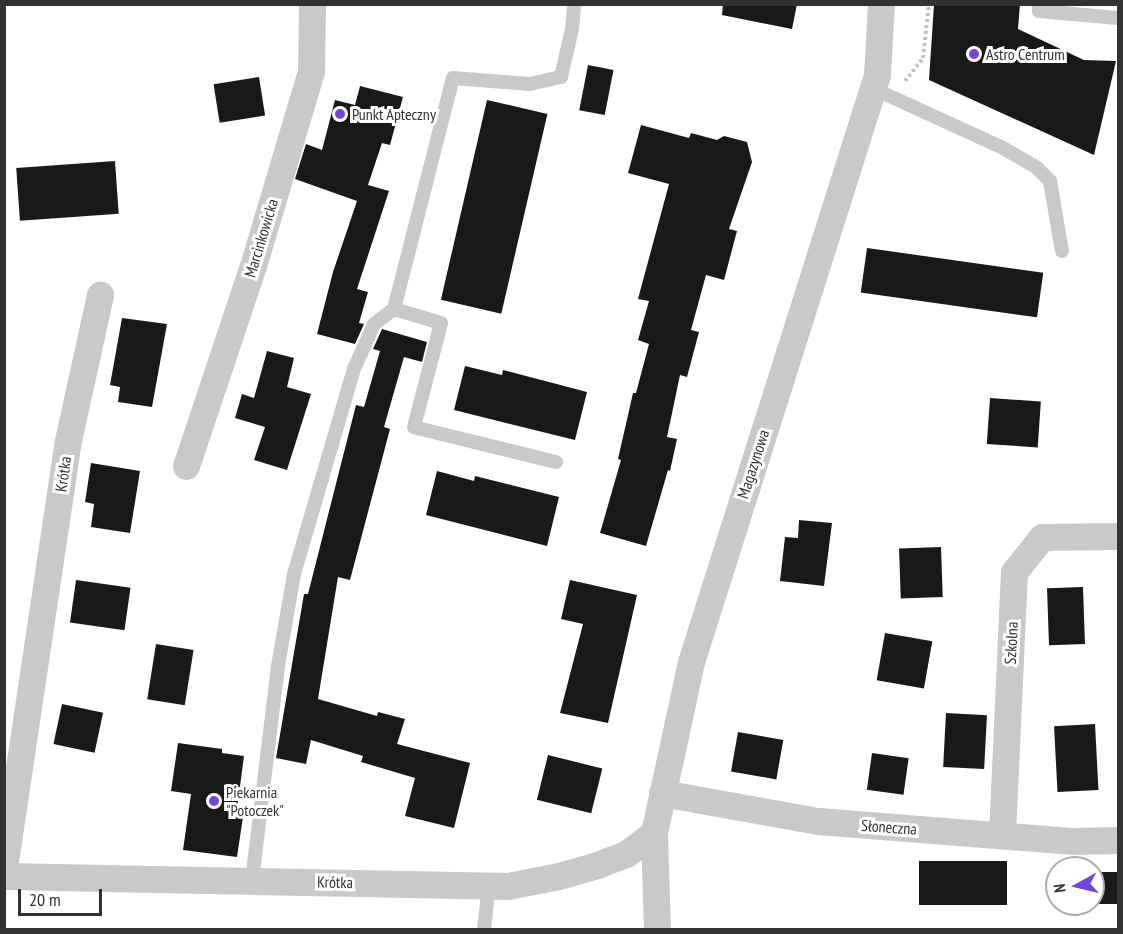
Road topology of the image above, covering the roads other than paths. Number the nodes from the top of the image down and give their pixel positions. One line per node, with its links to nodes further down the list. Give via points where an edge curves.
1 (312, 4): 11 (street, Marcinkowicka, via 311,70 253,266)
2 (574, 4): 9 (lane, via 561,77 530,84 453,78)
3 (880, 4): 6 (street, Magazynowa, via 877,75)
4 (1039, 4): 5 (lane, via 1039,11)
5 (1119, 18)
6 (883, 93): 7 (lane, via 1036,167 1050,181); 13 (street, Magazynowa, via 691,662)
7 (1062, 251)
8 (100, 295): 17 (street, Krótka, via 67,445)
9 (394, 309): 10 (lane, via 441,323 414,427); 19 (lane, via 374,324 354,369 294,574 278,666)
10 (556, 462)
11 (186, 466)
12 (1119, 536): 15 (street, Szkolna, via 1042,537 1014,572)
13 (662, 793): 14 (street, Magazynowa); 15 (street, Słoneczna, via 818,821)
14 (654, 833): 20 (street, Krótka, via 626,854 597,865 508,886); 22 (street, Magazynowa)
15 (1002, 835): 16 (street, Słoneczna)
16 (1119, 840)
17 (4, 868)
18 (4, 876): 19 (street, Krótka)
19 (252, 881): 20 (street, Krótka)
20 (489, 885): 21 (lane)
21 (484, 930)
22 (657, 930)

